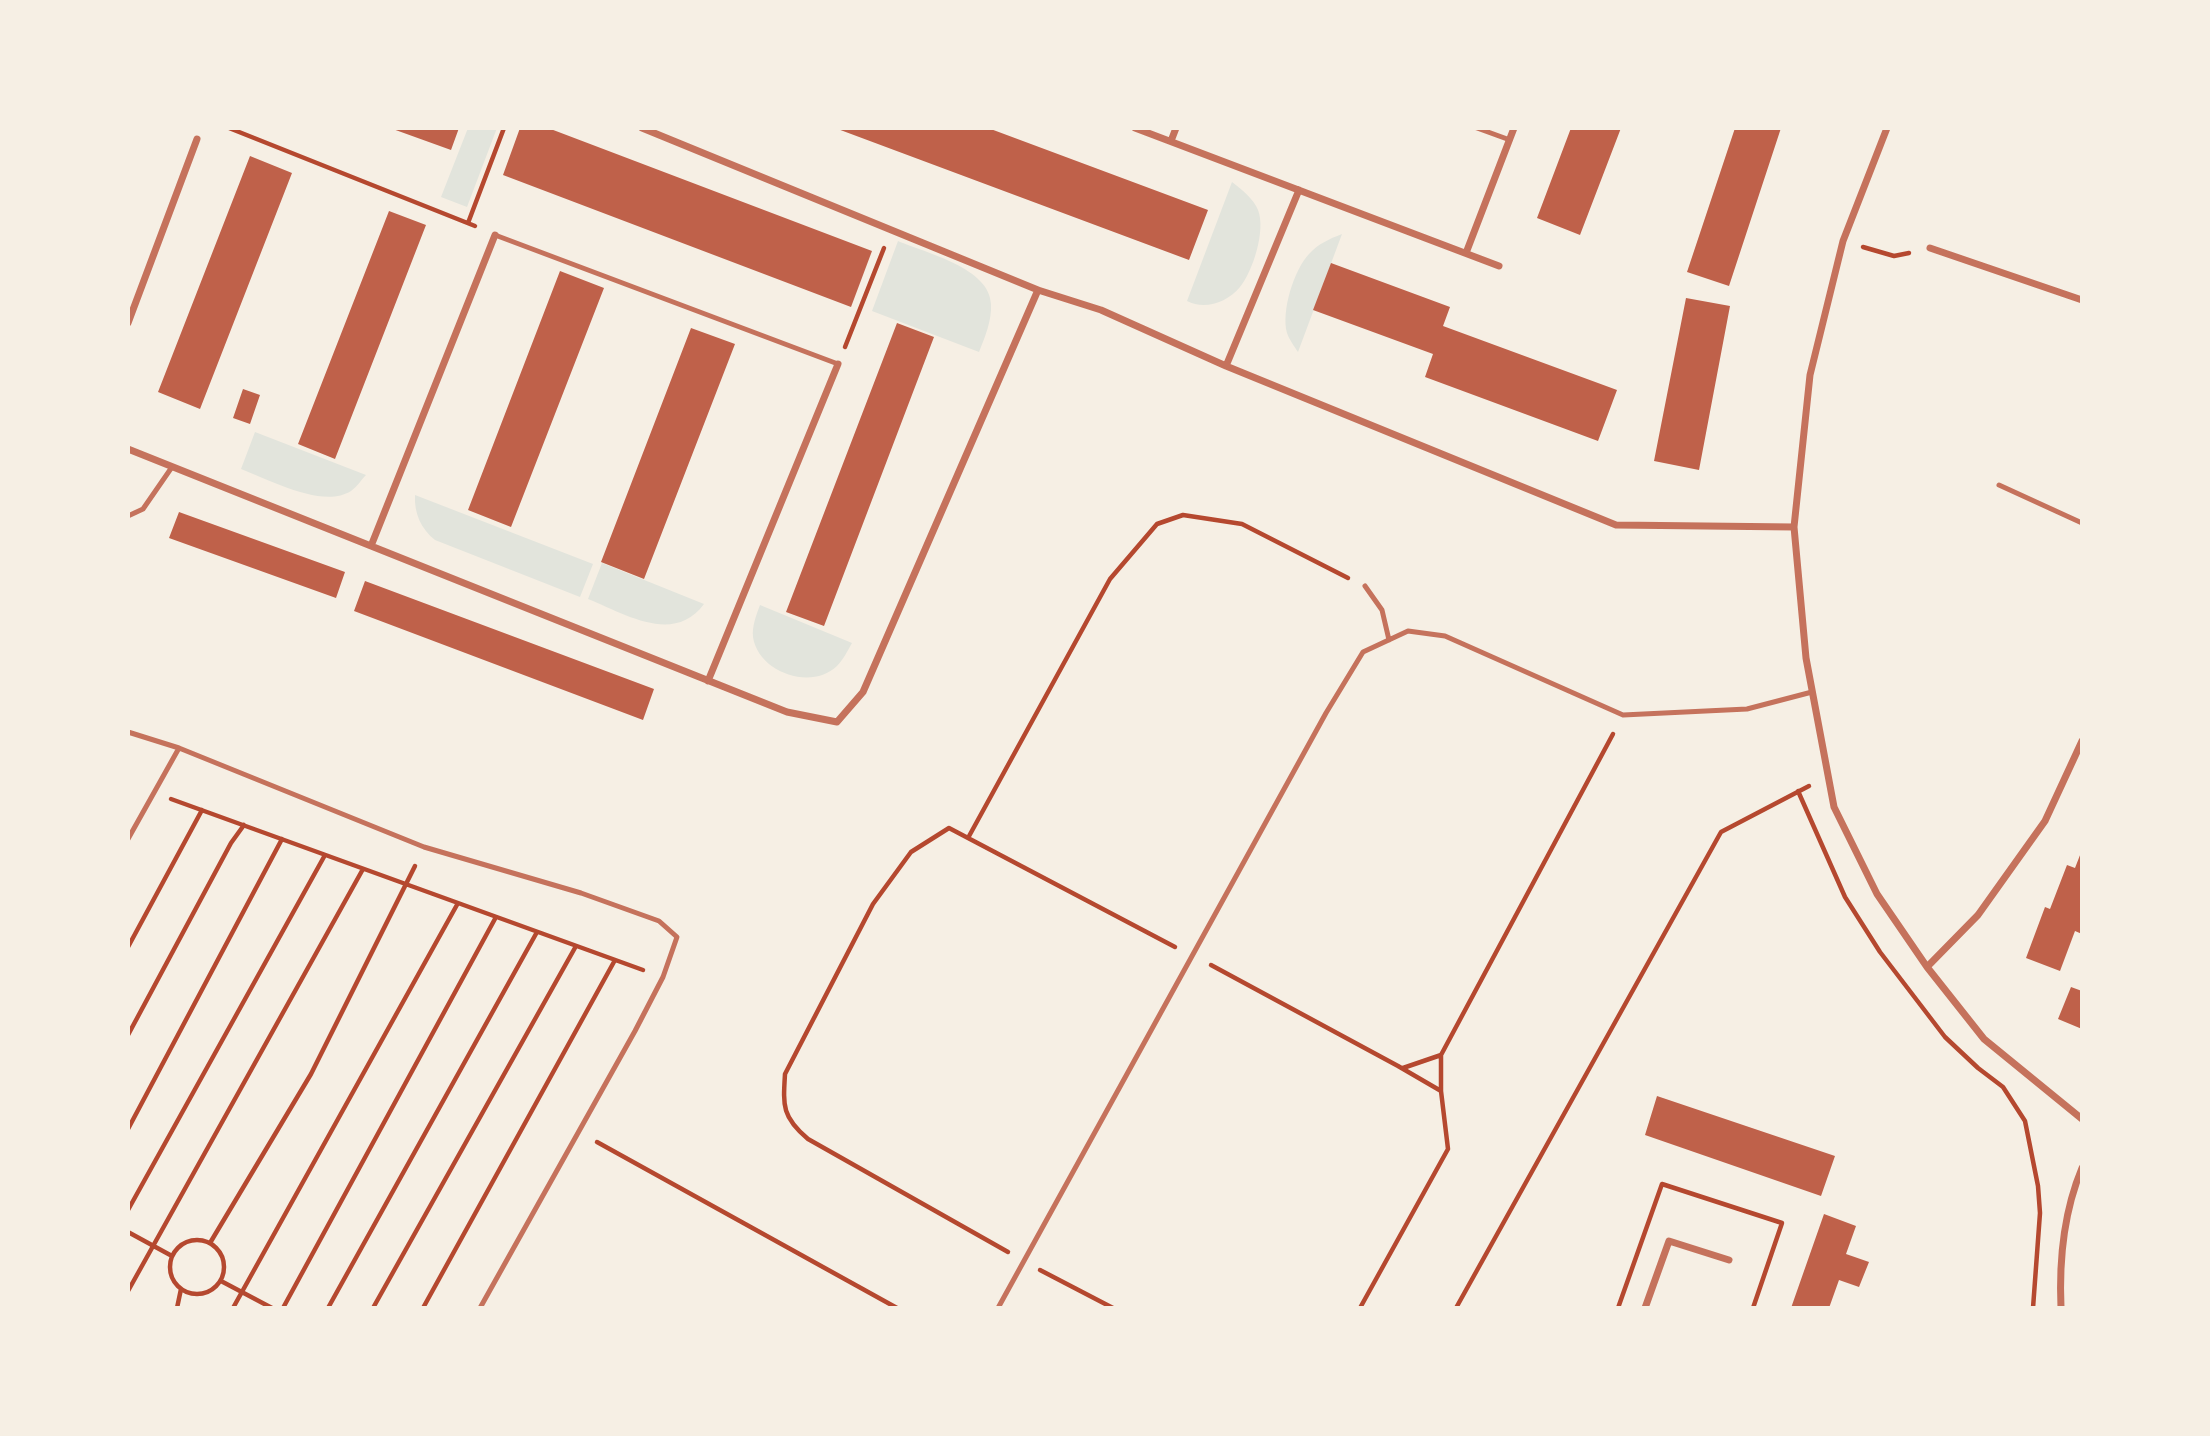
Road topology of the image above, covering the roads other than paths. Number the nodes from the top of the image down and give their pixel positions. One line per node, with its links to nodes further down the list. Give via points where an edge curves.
1 (642, 128): 15 (street)
2 (1135, 128): 9 (street)
3 (1176, 128): 9 (street)
4 (1478, 128): 8 (lane)
5 (1514, 128): 8 (street)
6 (1887, 128): 25 (street, via 1843,241 1810,375)
7 (197, 139): 17 (street)
8 (1510, 140): 13 (street)
9 (1171, 142): 10 (street)
10 (1299, 190): 13 (street); 19 (street)
11 (495, 235): 18 (lane); 26 (street)
12 (1930, 248): 16 (street)
13 (1466, 253): 14 (street)
14 (1499, 265)
15 (1038, 290): 19 (street, via 1101,310); 29 (street, via 863,692 837,722 787,712)
16 (2082, 300)
17 (128, 323)
18 (838, 364): 29 (street)
19 (1226, 366): 25 (street, via 1616,525)
20 (128, 449): 21 (street)
21 (172, 467): 23 (lane, via 144,509); 26 (street)
22 (1999, 485): 24 (lane)
23 (128, 516)
24 (2082, 523)
25 (1794, 527): 30 (street)
26 (371, 546): 29 (street)
27 (1365, 586): 28 (lane, via 1382,610)
28 (1389, 640): 30 (lane, via 1408,631 1445,636 1623,715 1746,709); 40 (lane, via 1363,652 1319,725)
29 (708, 681)
30 (1812, 692): 35 (street, via 1834,807 1877,894)
31 (128, 732): 33 (lane)
32 (2082, 741): 35 (street, via 2045,821 1978,915)
33 (179, 748): 34 (lane); 39 (lane, via 424,847 659,921 677,937 663,977)
34 (128, 839)
35 (1927, 967): 36 (street, via 1984,1039)
36 (2082, 1119)
37 (2082, 1168): 42 (street, via 2059,1271)
38 (1729, 1260): 41 (street, via 1669,1241)
39 (480, 1308)
40 (998, 1308)
41 (1645, 1308)
42 (2061, 1308)

